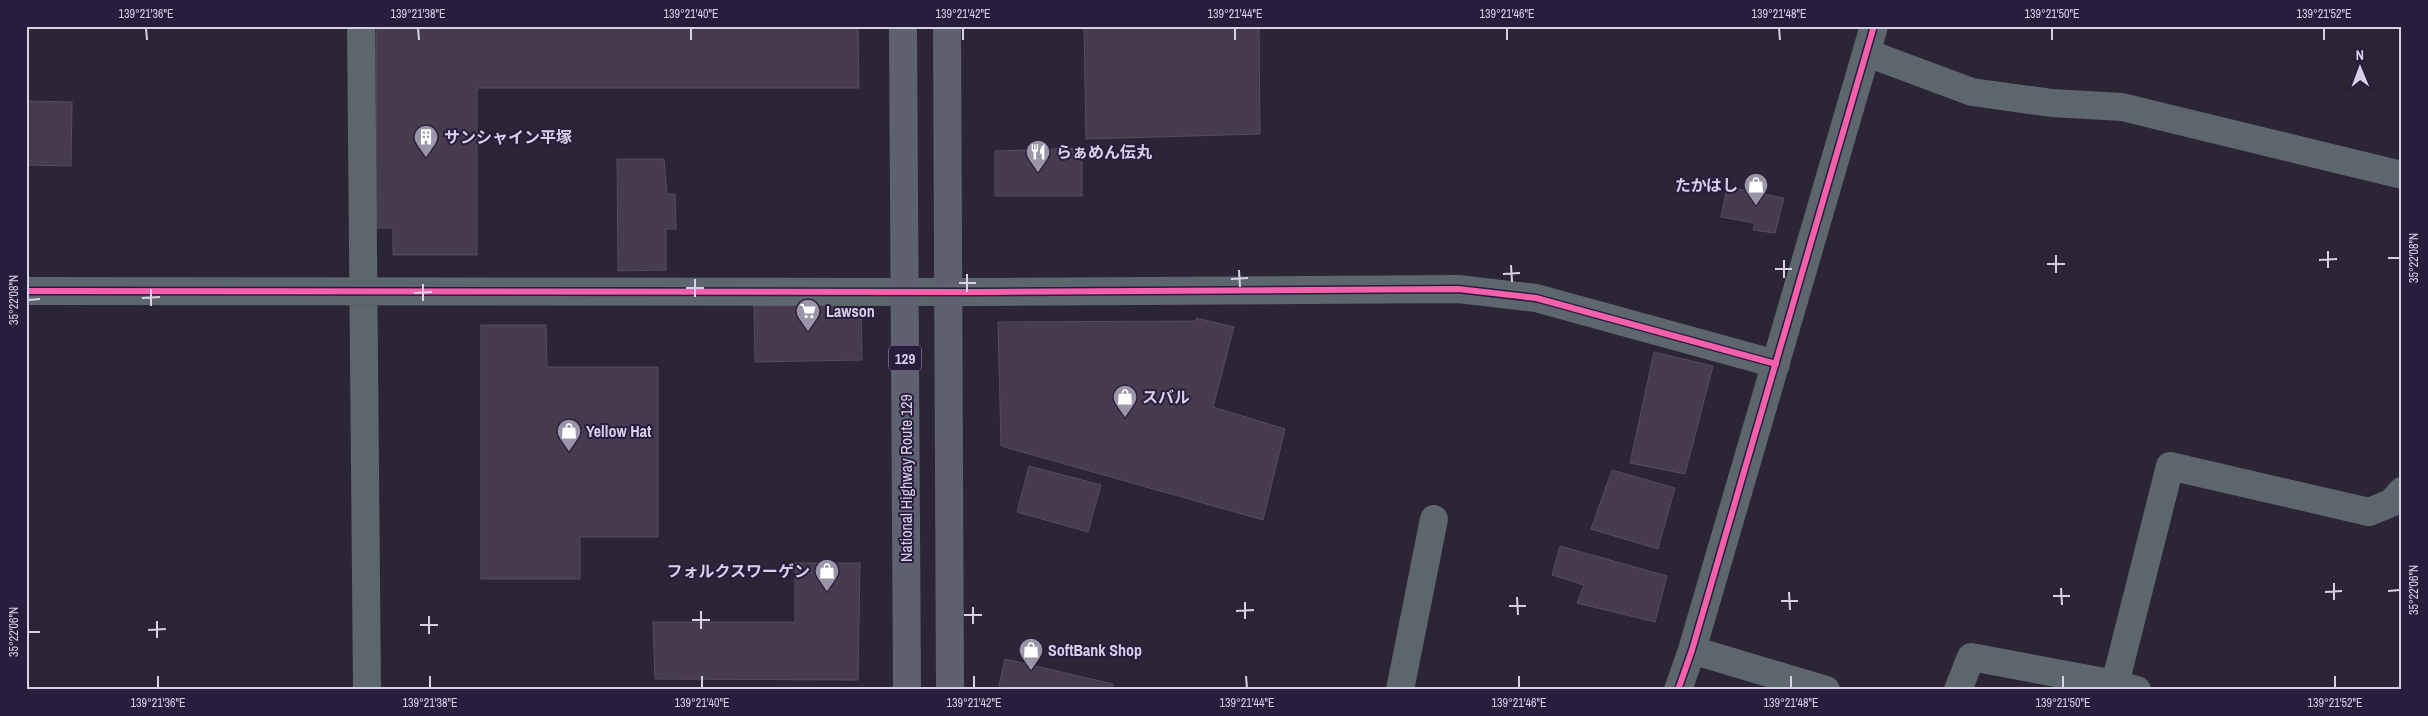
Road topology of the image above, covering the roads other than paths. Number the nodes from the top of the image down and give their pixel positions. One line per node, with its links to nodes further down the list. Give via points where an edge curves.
1 (361, 26): 8 (street)
2 (904, 26): 9 (highway, National Highway Route 129 / 129)
3 (947, 26): 10 (highway)
4 (1874, 26): 5 (street)
5 (1867, 53): 6 (street, via 1972,92 2052,103 2122,107); 11 (street)
6 (2402, 175)
7 (26, 291): 8 (street)
8 (364, 292): 9 (street); 16 (street)
9 (904, 292): 10 (street); 17 (highway, National Highway Route 129 / 129)
10 (948, 292): 11 (street, via 1458,289 1536,298); 18 (highway)
11 (1776, 364): 14 (street)
12 (2402, 491): 15 (street, via 2391,503 2369,512 2170,466)
13 (1434, 519): 19 (street)
14 (1692, 650): 20 (street); 21 (street)
15 (2126, 687): 22 (street, via 1971,657)
16 (367, 690)
17 (907, 690)
18 (950, 690)
19 (1400, 690)
20 (1678, 690)
21 (1826, 690)
22 (1958, 690)

